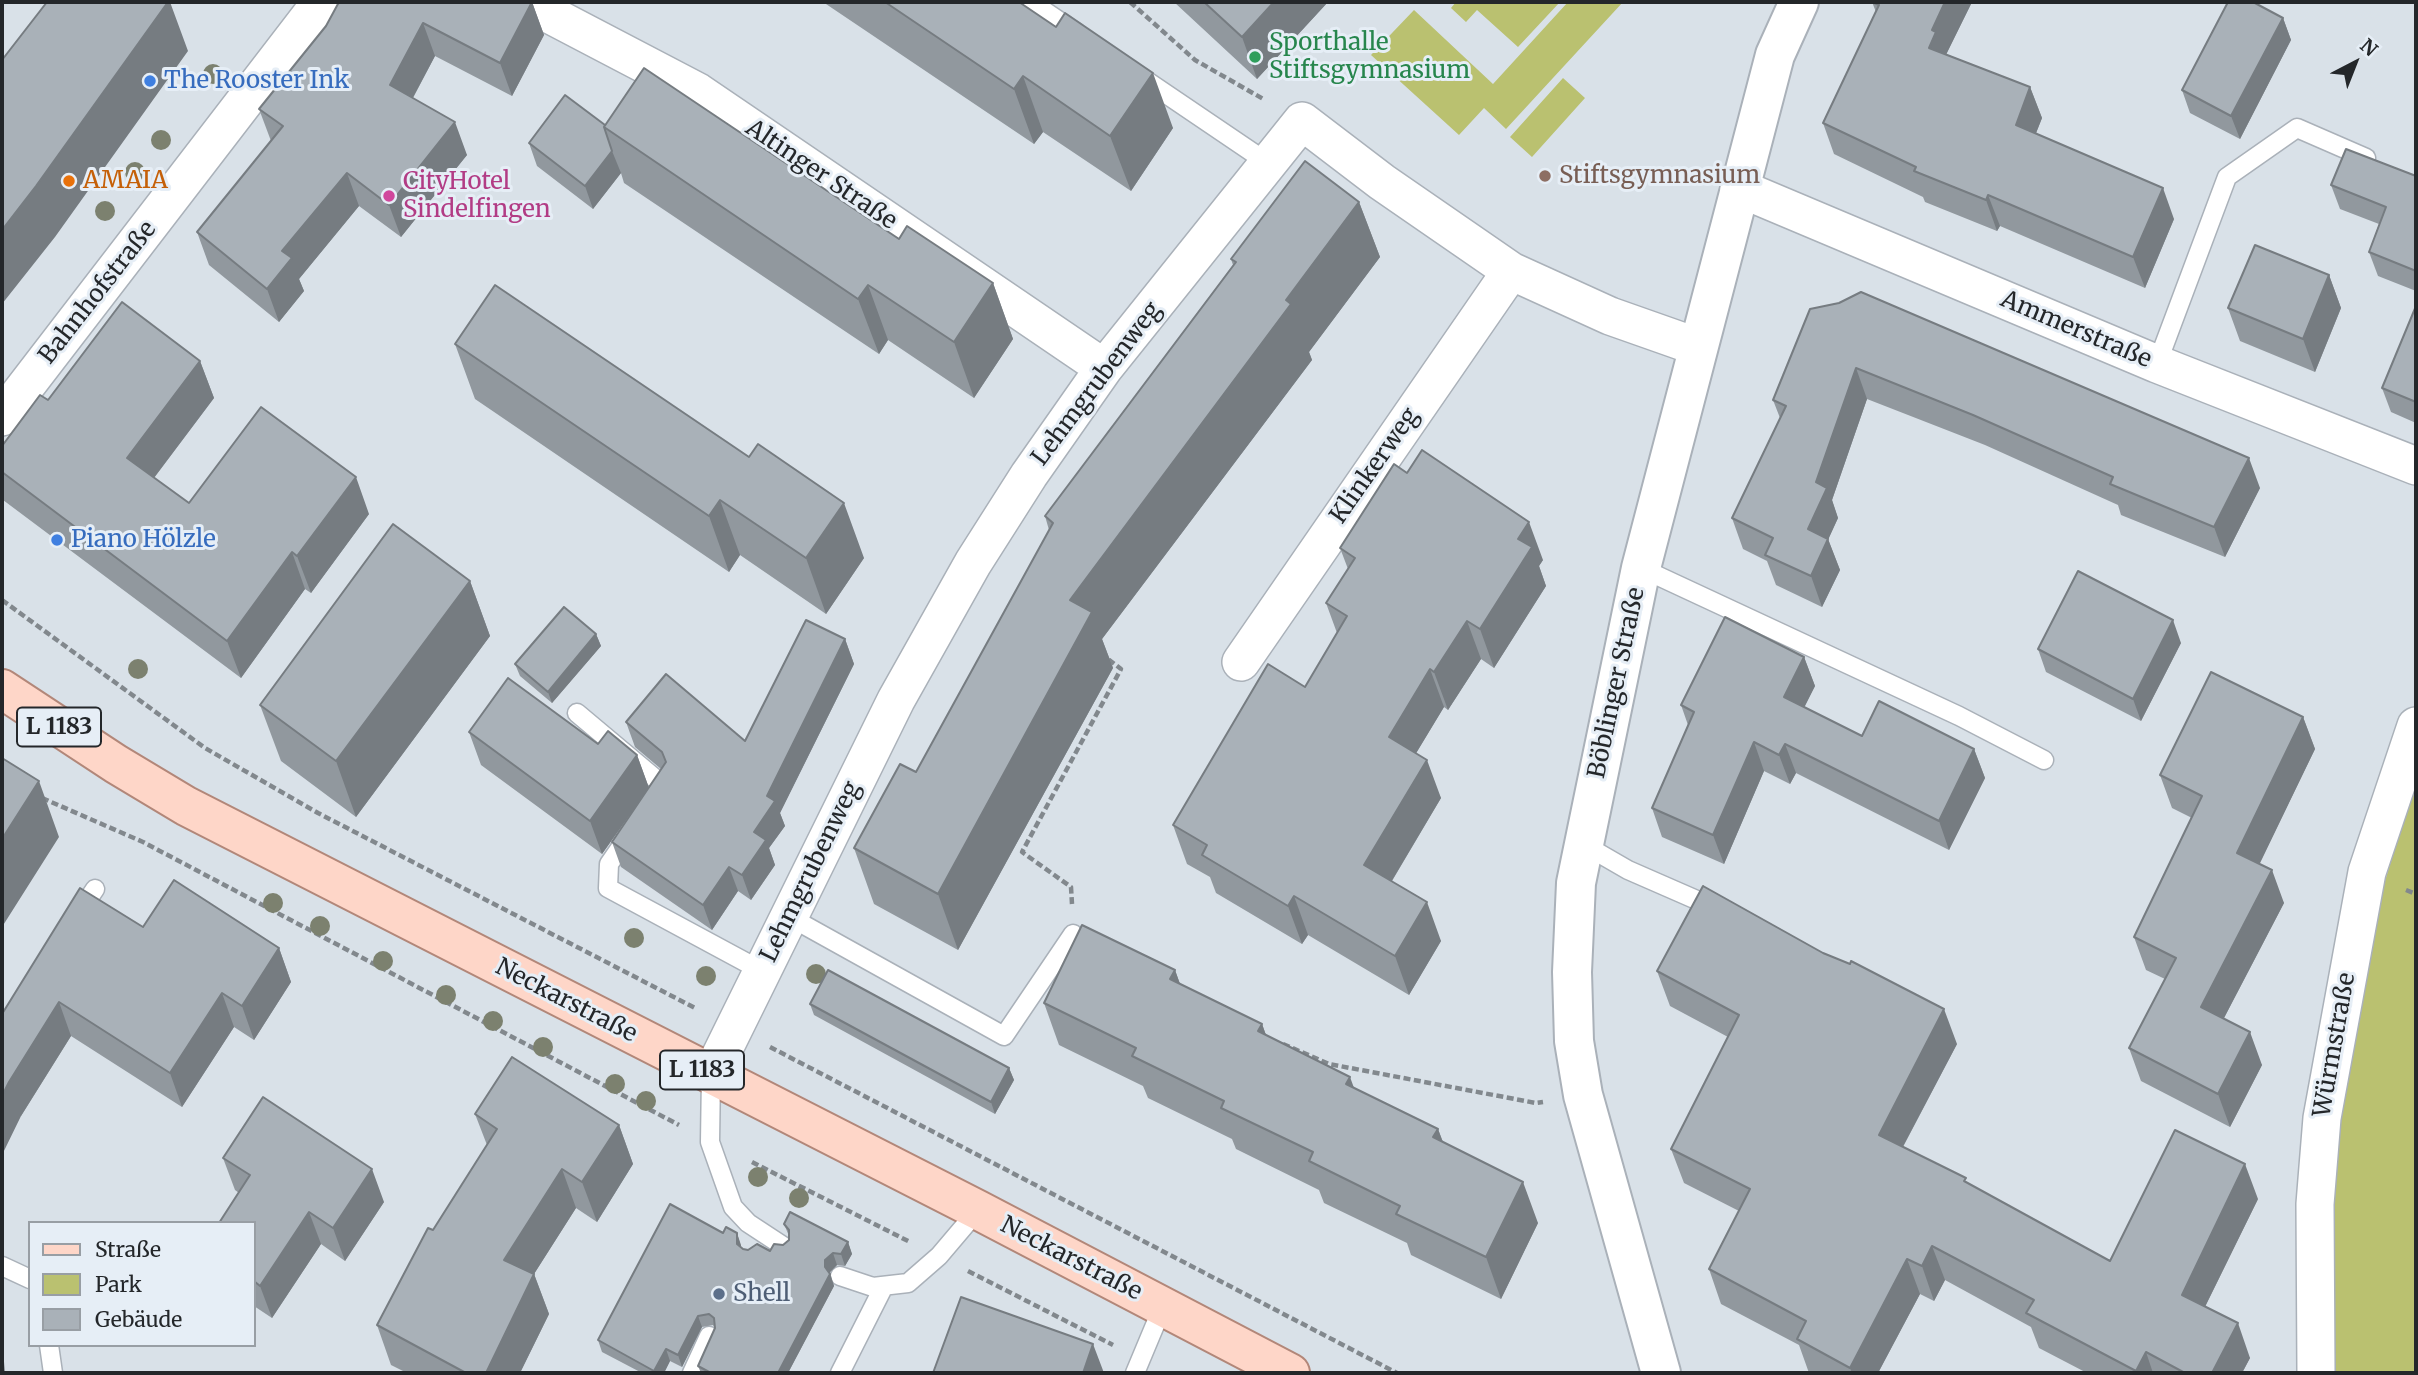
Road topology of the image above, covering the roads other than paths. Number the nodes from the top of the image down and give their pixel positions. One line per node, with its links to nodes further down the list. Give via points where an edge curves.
1 (321, 2): 14 (street, Bahnhofstraße)
2 (526, 2): 13 (street, Altinger Straße, via 698,92)
3 (1031, 2): 5 (lane)
4 (1799, 2): 9 (main road, Böblinger Straße, via 1775,55)
5 (1088, 41)
6 (1122, 64): 7 (lane)
7 (1268, 163): 10 (street, Lehmgrubenweg, via 1303,121); 13 (street, Lehmgrubenweg)
8 (2380, 163): 12 (lane, via 2297,128 2227,177)
9 (1739, 188): 11 (main road, Böblinger Straße); 12 (street, Ammerstraße)
10 (1511, 271): 11 (street, via 1562,296); 17 (street, Klinkerweg)
11 (1698, 347): 16 (main road, Böblinger Straße)
12 (2157, 364): 15 (street, Ammerstraße)
13 (1104, 368): 24 (street, Lehmgrubenweg, via 1028,474 973,563 896,700)
14 (2, 417)
15 (2416, 466)
16 (1642, 568): 21 (lane, via 1959,716); 22 (main road, Böblinger Straße)
17 (1241, 662)
18 (2, 689): 29 (main road, Neckarstraße / L 1183, via 198,813)
19 (577, 713): 28 (lane, via 664,786 609,864 608,888)
20 (2416, 726): 47 (street, Würmstraße, via 2367,872 2322,1118 2315,1205)
21 (2044, 761)
22 (1583, 844): 25 (lane); 46 (main road, Böblinger Straße, via 1576,883 1574,1041 1583,1095)
23 (95, 889): 26 (lane)
24 (788, 916): 27 (lane, via 1004,1036); 28 (street, Lehmgrubenweg)
25 (1731, 917)
26 (66, 933)
27 (1073, 934)
28 (762, 971): 29 (street, Lehmgrubenweg)
29 (711, 1074): 30 (main road, Neckarstraße / L 1183); 31 (lane, via 710,1142 733,1208)
30 (978, 1210): 37 (lane, via 939,1256 908,1283); 38 (main road, Neckarstraße / L 1183)
31 (760, 1231): 32 (lane); 33 (lane)
32 (783, 1246)
33 (751, 1250)
34 (2, 1266): 36 (lane)
35 (840, 1276): 37 (lane)
36 (28, 1278)
37 (884, 1286): 44 (lane)
38 (1163, 1306): 41 (lane); 45 (main road, Neckarstraße / L 1183)
39 (709, 1336): 43 (lane)
40 (49, 1347): 42 (lane)
41 (1137, 1366)
42 (53, 1373)
43 (692, 1373)
44 (840, 1373)
45 (1290, 1373)
46 (1661, 1373)
47 (2316, 1373)

